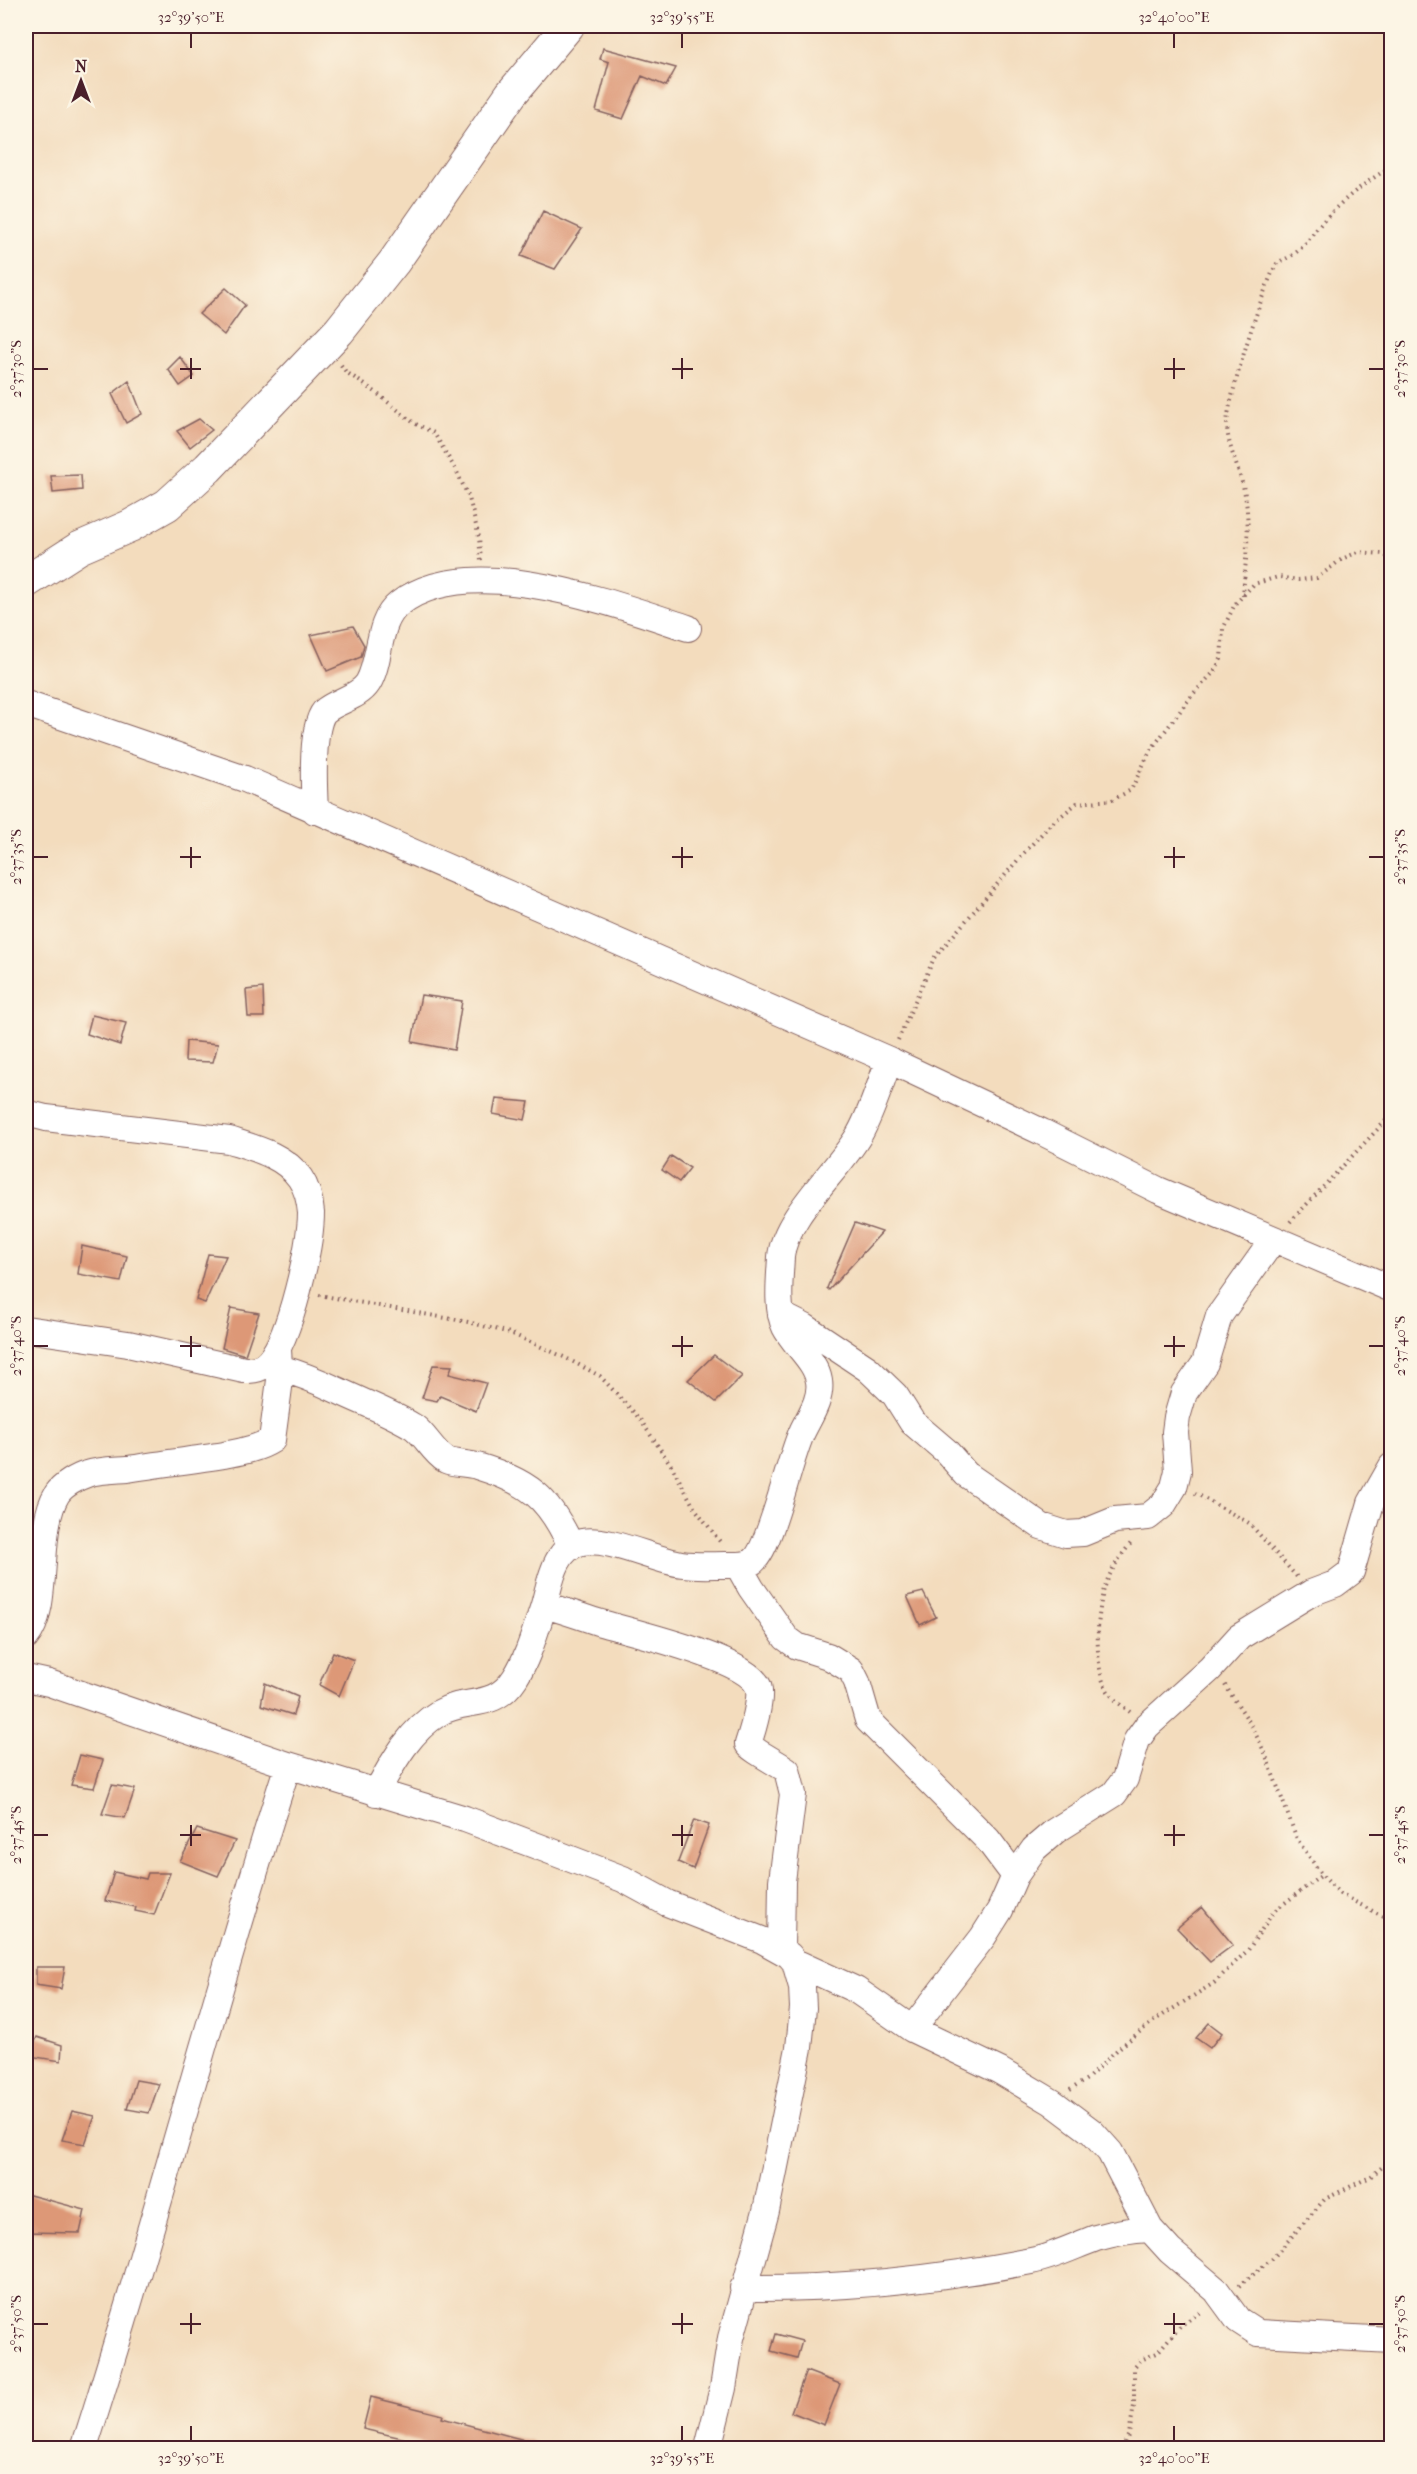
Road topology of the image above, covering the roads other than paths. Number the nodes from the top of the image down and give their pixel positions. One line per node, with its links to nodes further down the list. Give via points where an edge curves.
1 (568, 26): 2 (street, via 511,94 394,262 335,335 208,468 167,506 79,548)
2 (26, 582)
3 (688, 628): 5 (street, via 585,595 497,580 445,584 421,592 398,604 387,618 376,668 366,686 325,710 319,721 313,762)
4 (26, 704): 5 (street, via 245,779)
5 (315, 811): 6 (street)
6 (889, 1060): 8 (street, via 1158,1190); 10 (street, via 857,1138 789,1233 781,1254)
7 (26, 1113): 12 (street, via 229,1140 284,1161 300,1177 310,1206 309,1237)
8 (1273, 1240): 9 (street); 10 (street, via 1219,1316 1205,1363 1184,1393 1175,1432 1178,1471 1162,1505 1148,1517 1115,1520 1083,1533 1066,1534 1041,1526 966,1474 912,1422 895,1395 868,1369)
9 (1392, 1289)
10 (781, 1315): 15 (street, via 784,1327 815,1370 820,1390 758,1555 751,1562)
11 (26, 1329): 12 (street, via 128,1344 244,1370 256,1370)
12 (279, 1359): 14 (street, via 416,1429 448,1461 470,1464 522,1482 546,1503); 17 (street, via 272,1440 180,1462 87,1474 57,1493 46,1534 35,1620)
13 (1392, 1466): 21 (street, via 1371,1503 1351,1572 1239,1637 1147,1726 1137,1740 1125,1779 1114,1794 1055,1831 1034,1849)
14 (571, 1546): 15 (street, via 598,1543 681,1564); 16 (street, via 554,1569)
15 (738, 1565): 21 (street, via 786,1638 851,1670 868,1720 988,1840)
16 (544, 1605): 20 (street, via 521,1666 507,1688 492,1699 445,1710 427,1722 398,1754); 22 (street, via 672,1642 754,1679 760,1689 748,1744 787,1770 793,1794 782,1881)
17 (26, 1637)
18 (26, 1678): 19 (street)
19 (288, 1765): 20 (street); 27 (street)
20 (376, 1793): 22 (street, via 465,1819 623,1879 667,1903)
21 (1015, 1876): 23 (street, via 983,1937)
22 (788, 1955): 23 (street, via 856,1990); 25 (street, via 802,1987 799,2048 766,2211)
23 (912, 2029): 24 (street, via 1000,2071 1092,2132 1110,2152)
24 (1150, 2229): 25 (street, via 1098,2238 1033,2261 952,2274 799,2289); 26 (street, via 1223,2298 1238,2320 1258,2333)
25 (743, 2288): 28 (street)
26 (1392, 2340)
27 (84, 2448)
28 (708, 2448)

